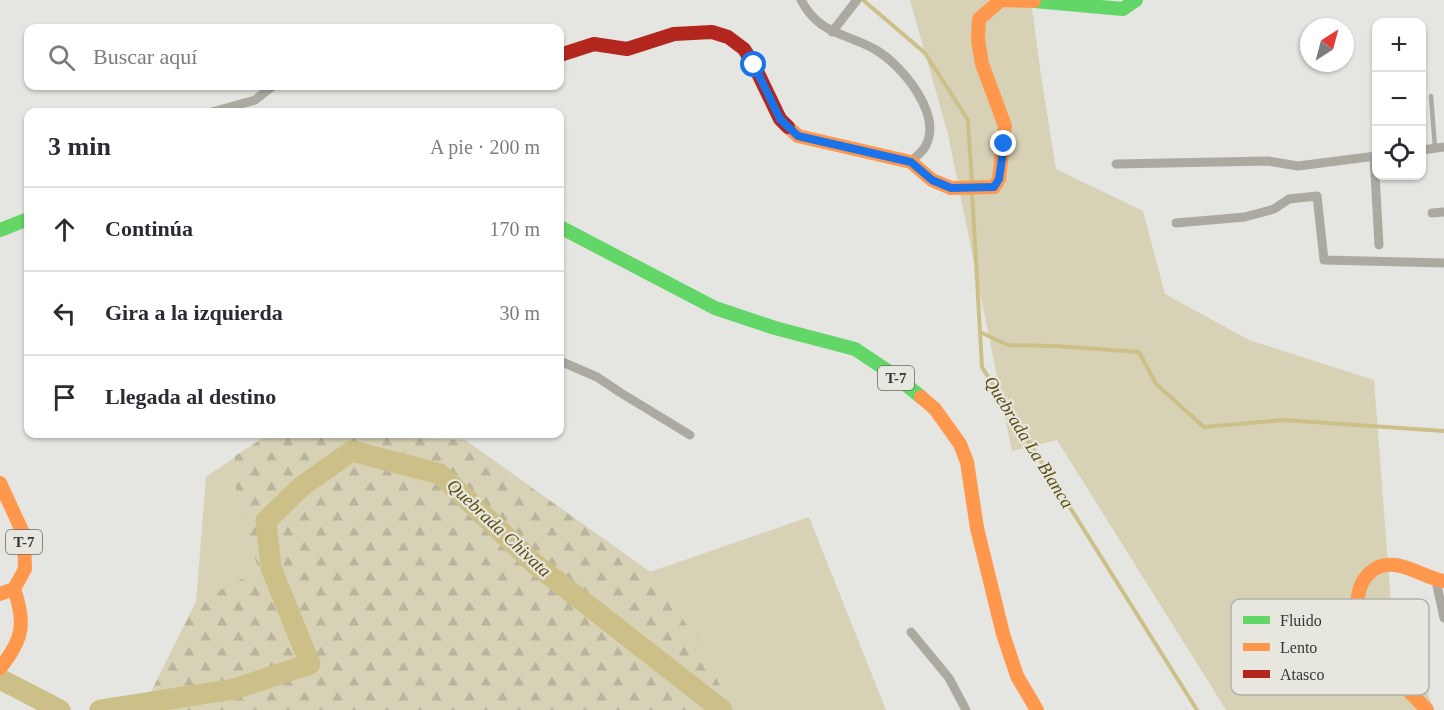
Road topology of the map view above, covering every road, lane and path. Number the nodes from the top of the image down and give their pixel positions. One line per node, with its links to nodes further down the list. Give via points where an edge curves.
1 (801, 0): 4 (street)
2 (857, 0): 4 (street)
3 (1136, 0): 11 (main road, via 1122,9 1001,0 979,19 978,40 982,64 1005,126 999,179 994,187 951,188 932,180)
4 (832, 32): 11 (street, via 876,50 908,79 920,98 931,130 926,147)
5 (564, 54): 11 (main road, via 594,44 627,49 674,34 712,32 728,37 744,49 780,119 798,136)
6 (268, 90): 8 (street, via 255,100)
7 (1431, 96): 9 (lane)
8 (226, 108)
9 (1439, 148)
10 (1372, 156): 12 (street, via 1298,166 1268,161)
11 (911, 162)
12 (1116, 164)
13 (1376, 180): 20 (street)
14 (1444, 212): 15 (street)
15 (1432, 213)
16 (24, 221): 19 (main road)
17 (1176, 224): 21 (street, via 1245,217 1274,209 1289,199 1317,196 1324,260)
18 (564, 229): 33 (main road, T-7, via 715,308 855,349 935,409 960,444 967,462 977,528 1003,634 1017,676)
19 (0, 230)
20 (1379, 245)
21 (1444, 263)
22 (564, 363): 23 (street, via 597,377)
23 (690, 435)
24 (0, 483): 26 (main road, T-7, via 24,535 25,569)
25 (1440, 581): 27 (main road, via 1388,564 1373,569 1365,577); 28 (street)
26 (7, 591): 30 (main road, via 20,605 22,623 21,636)
27 (1356, 599)
28 (1444, 618)
29 (911, 632): 32 (street, via 949,678)
30 (4, 663)
31 (1413, 695): 34 (main road)
32 (966, 710)
33 (1037, 710)
34 (1427, 710)

